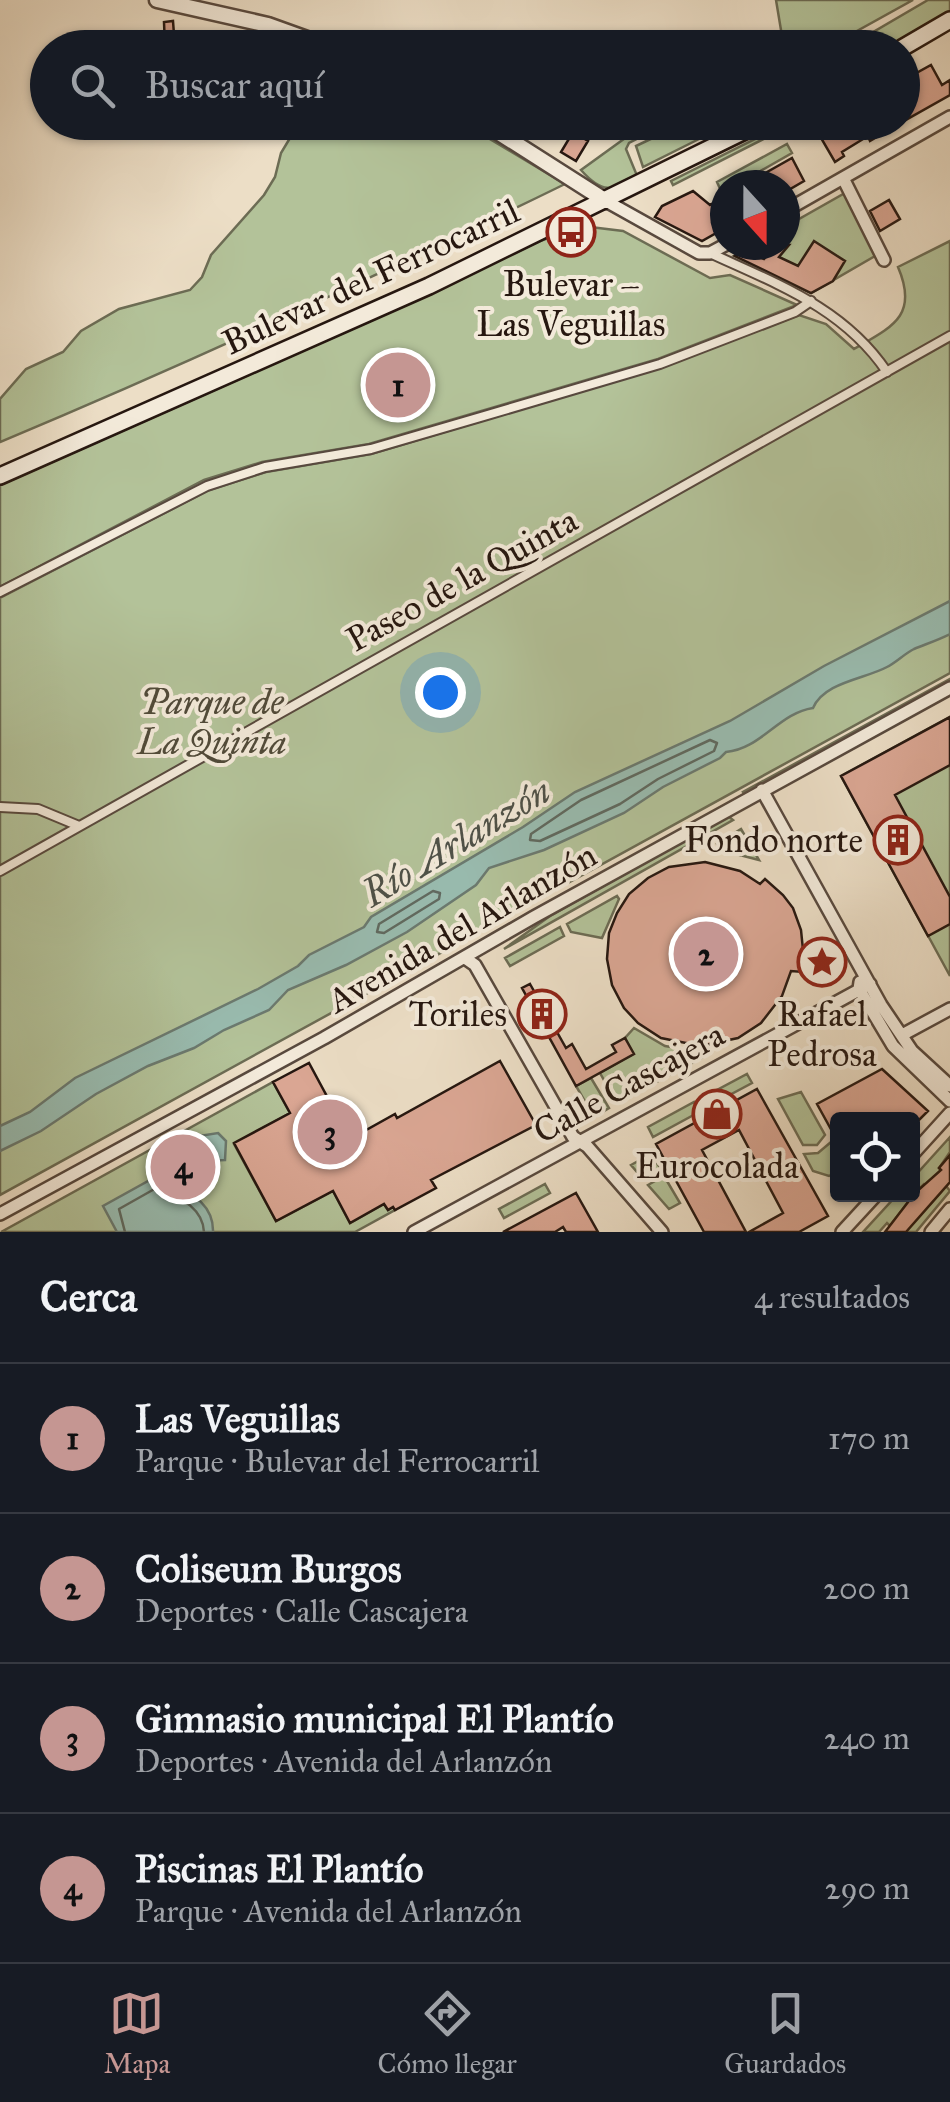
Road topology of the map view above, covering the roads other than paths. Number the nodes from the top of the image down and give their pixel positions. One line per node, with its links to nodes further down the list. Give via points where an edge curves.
1 (157, 0): 3 (street)
2 (950, 20): 4 (main road)
3 (282, 30)
4 (920, 38)
5 (950, 117): 6 (street)
6 (920, 134)
7 (510, 140): 11 (street)
8 (727, 140): 11 (main road, Bulevar del Ferrocarril)
9 (910, 140): 10 (street)
10 (844, 178): 12 (street); 15 (street)
11 (606, 201): 13 (street); 19 (main road, Bulevar del Ferrocarril)
12 (800, 203)
13 (710, 253)
14 (725, 260): 16 (street)
15 (884, 260)
16 (811, 300): 18 (street, via 838,317); 20 (street, via 660,364 371,449 265,467 207,486)
17 (950, 336): 18 (street, Paseo de la Quinta)
18 (888, 372): 24 (street, Paseo de la Quinta)
19 (0, 476)
20 (0, 592)
21 (950, 688): 22 (street, Avenida del Arlanzón)
22 (762, 790): 26 (street, Avenida del Arlanzón, via 534,916); 27 (street, via 858,963)
23 (0, 808): 24 (street, via 38,810)
24 (78, 826): 25 (street, Paseo de la Quinta)
25 (0, 871)
26 (470, 961): 34 (street); 38 (street, Avenida del Arlanzón)
27 (864, 986): 29 (street); 30 (street); 34 (street, Calle Cascajera)
28 (950, 1009): 29 (street)
29 (902, 1035): 30 (street); 31 (street)
30 (907, 1061): 32 (street)
31 (950, 1086)
32 (950, 1101)
33 (950, 1113): 35 (street)
34 (580, 1141): 39 (street, Calle Cascajera); 40 (street)
35 (920, 1146)
36 (870, 1202): 41 (street)
37 (950, 1208): 42 (street)
38 (0, 1214)
39 (414, 1232)
40 (662, 1232)
41 (842, 1232)
42 (931, 1232)

